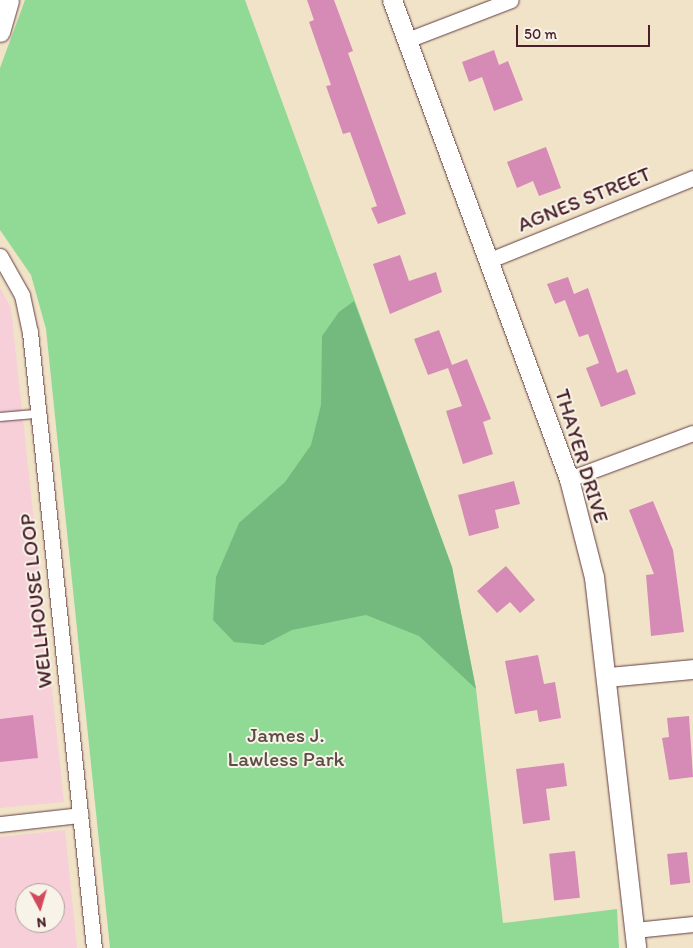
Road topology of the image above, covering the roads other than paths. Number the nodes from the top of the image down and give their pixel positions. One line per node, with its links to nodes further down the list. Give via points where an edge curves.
1 (9, 0): 4 (street)
2 (392, 0): 5 (street, THAYER DRIVE)
3 (511, 0): 5 (street)
4 (0, 32)
5 (407, 40): 8 (street, THAYER DRIVE)
6 (693, 178): 8 (street, AGNES STREET)
7 (0, 256): 9 (street, WELLHOUSE LOOP, via 26,311)
8 (490, 260): 12 (street, THAYER DRIVE)
9 (38, 414): 10 (lane); 15 (street, WELLHOUSE LOOP)
10 (0, 418)
11 (693, 433): 12 (street)
12 (569, 479): 14 (street, THAYER DRIVE, via 594,576)
13 (693, 669): 14 (street)
14 (608, 677): 18 (street, THAYER DRIVE)
15 (80, 815): 16 (street); 19 (street, WELLHOUSE LOOP)
16 (0, 824)
17 (693, 924): 18 (street)
18 (635, 939)
19 (94, 948)

